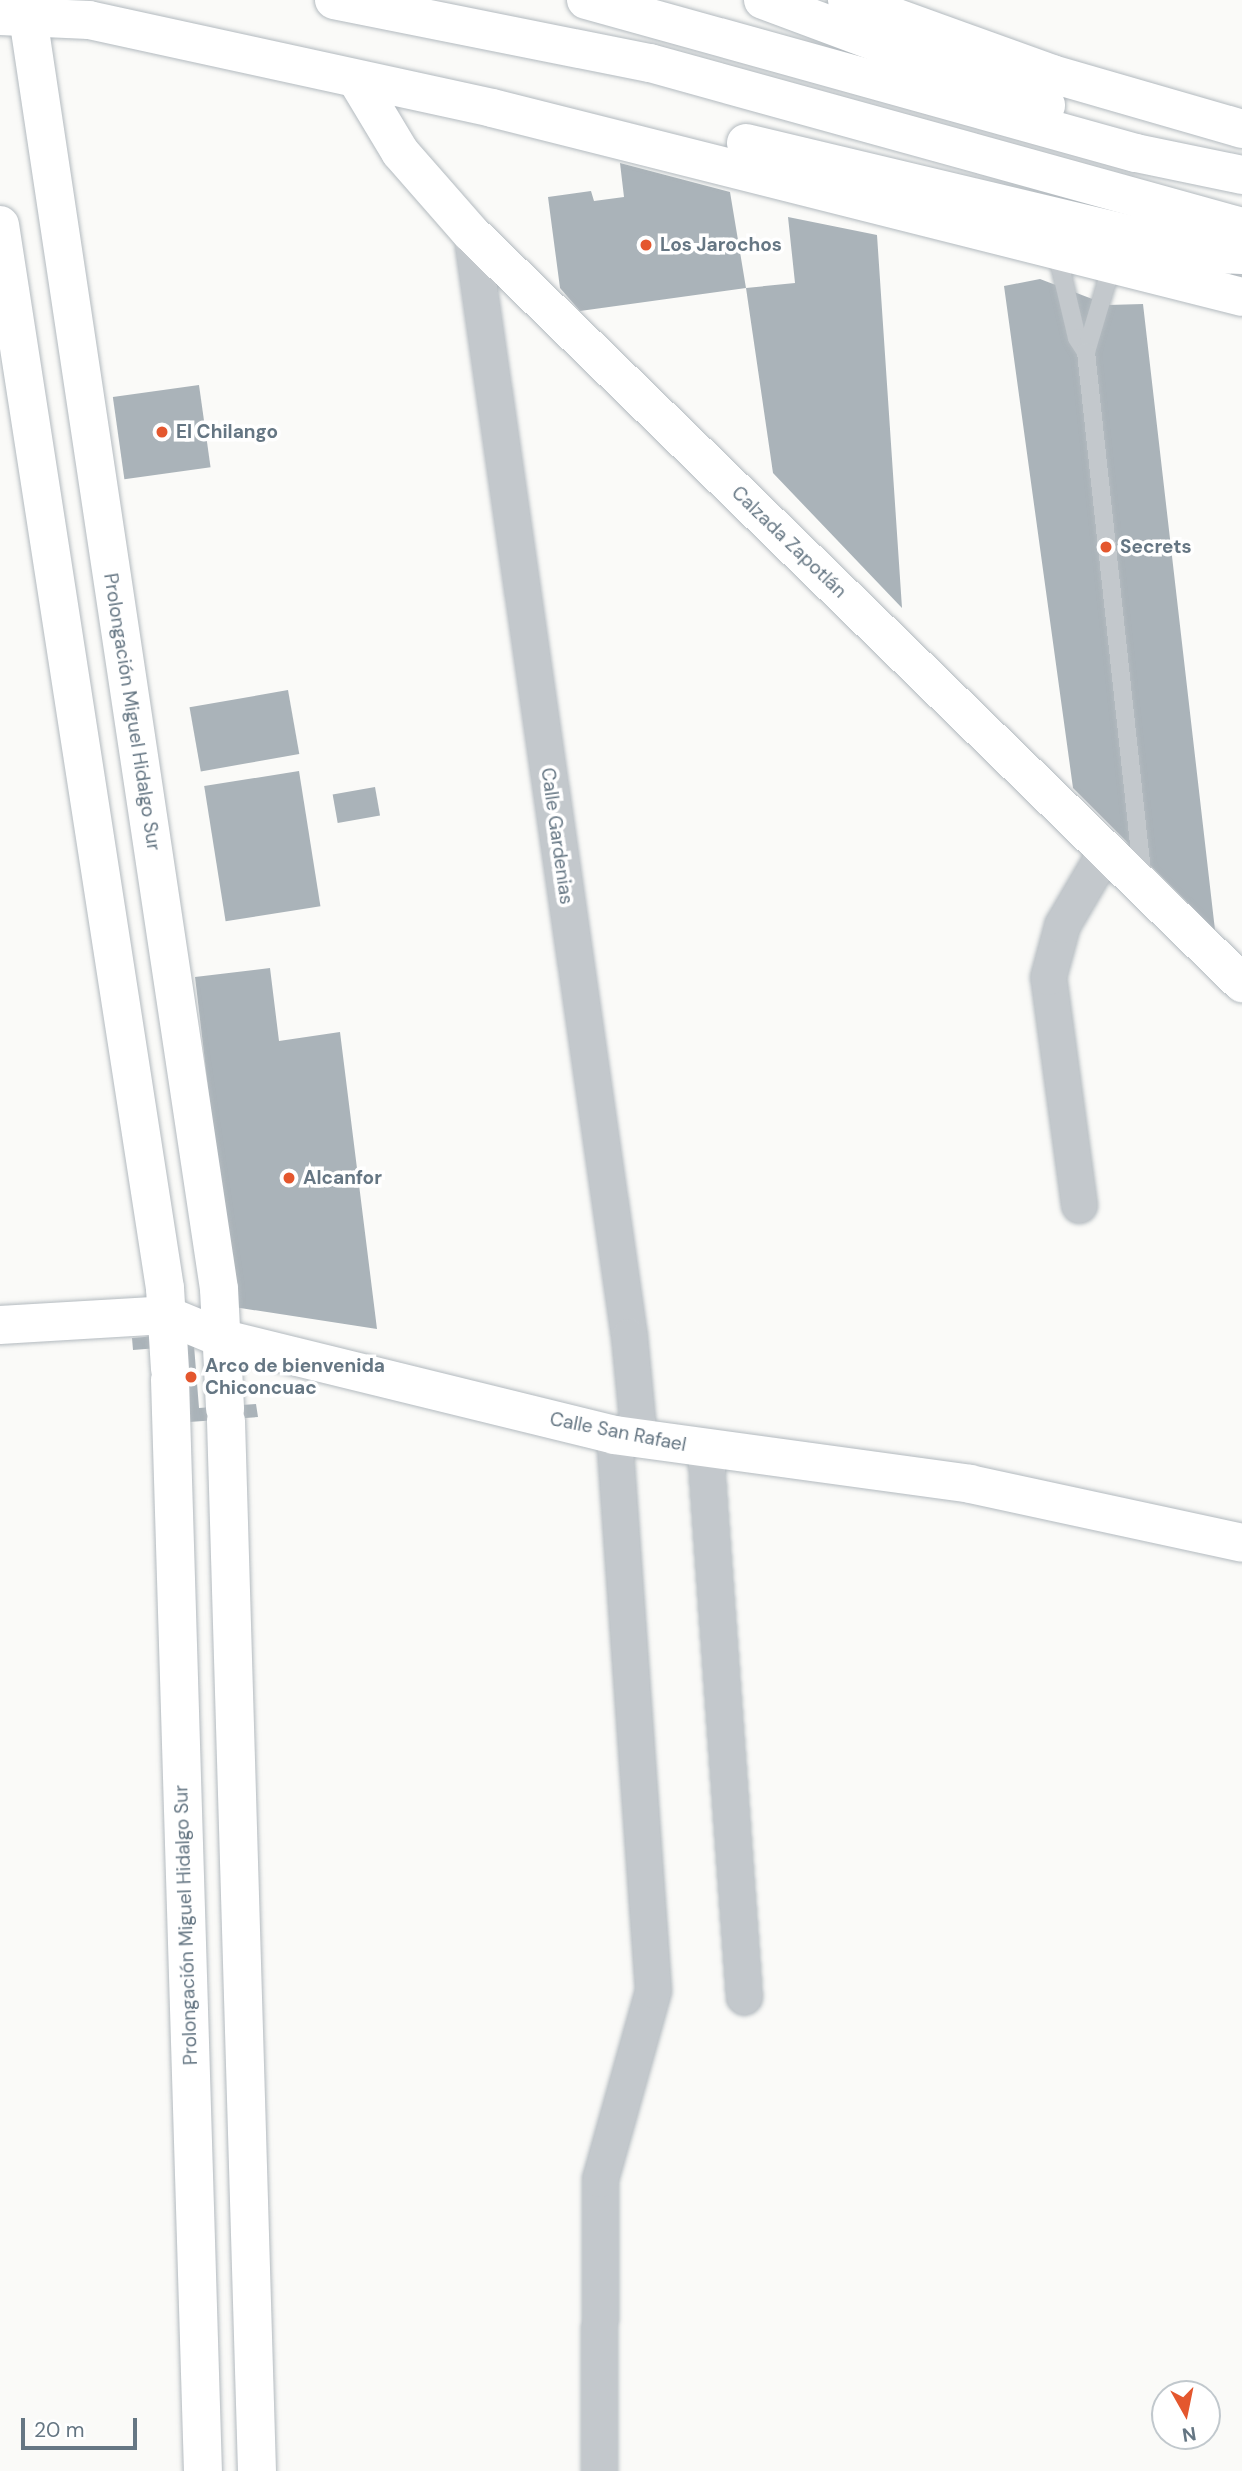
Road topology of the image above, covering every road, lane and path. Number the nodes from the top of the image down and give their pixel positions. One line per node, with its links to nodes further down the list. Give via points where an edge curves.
1 (334, 0): 12 (main road, via 650,63)
2 (586, 0): 9 (main road)
3 (847, 0): 8 (main road, via 1052,74)
4 (769, 2): 9 (main road, via 1067,112)
5 (14, 11): 6 (main road, via 89,20); 25 (main road, Prolongación Miguel Hidalgo Sur)
6 (358, 82): 7 (main road); 13 (main road, Calzada Zapotlán, via 400,152)
7 (492, 108): 14 (main road); 15 (main road, via 529,97 669,125 1213,254)
8 (1242, 129)
9 (1136, 153): 10 (main road)
10 (1242, 175)
11 (0, 225): 23 (main road, Prolongación Miguel Hidalgo Sur)
12 (1242, 227)
13 (471, 233): 19 (main road, Calzada Zapotlán); 26 (street, Calle Gardenias, via 628,1336)
14 (1056, 248): 16 (main road); 18 (lane, via 1074,326)
15 (1242, 255)
16 (1108, 262): 17 (main road); 18 (lane, via 1107,281)
17 (1242, 298)
18 (1086, 352): 20 (lane)
19 (1106, 850): 20 (main road, Calzada Zapotlán); 22 (street, via 1062,925 1048,977)
20 (1144, 888): 21 (main road, Calzada Zapotlán)
21 (1242, 983)
22 (1079, 1205)
23 (166, 1315): 24 (main road, Calle San Rafael); 25 (main road, Calle San Rafael); 30 (main road, Prolongación Miguel Hidalgo Sur)
24 (0, 1325)
25 (224, 1339): 26 (main road, Calle San Rafael); 31 (main road, Prolongación Miguel Hidalgo Sur)
26 (626, 1437): 27 (main road, Calle San Rafael); 32 (street, Calle Gardenias, via 653,1990 600,2179)
27 (705, 1448): 28 (main road, Calle San Rafael, via 970,1484); 29 (street)
28 (1242, 1543)
29 (744, 1997)
30 (202, 2471)
31 (257, 2471)
32 (599, 2471)

